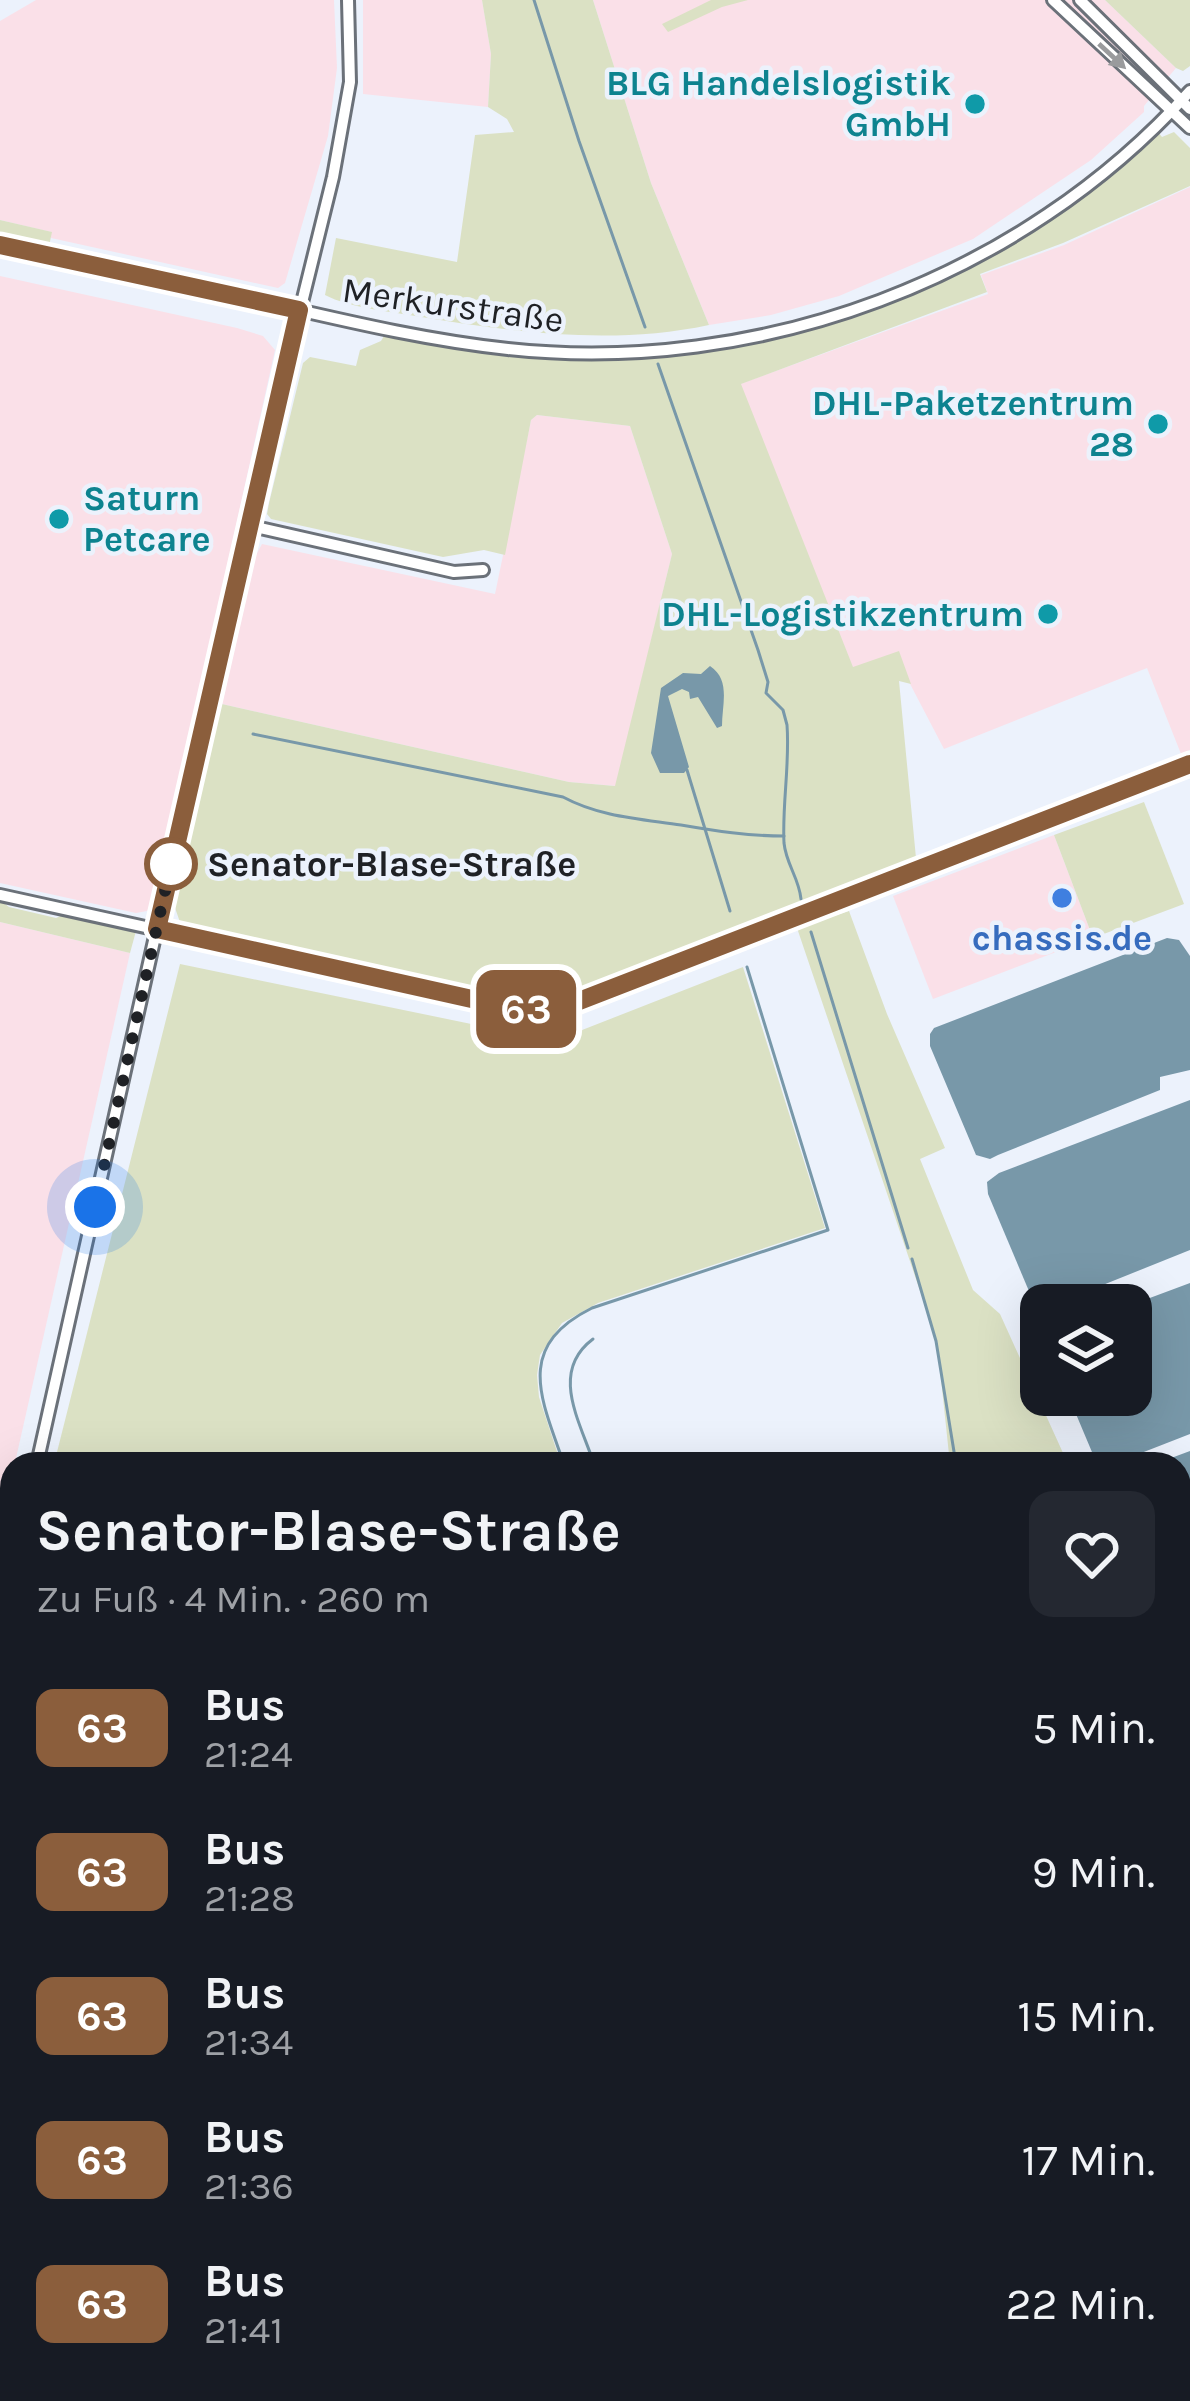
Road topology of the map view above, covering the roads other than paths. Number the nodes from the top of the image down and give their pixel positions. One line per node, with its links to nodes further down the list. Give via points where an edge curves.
1 (348, 0): 8 (street, via 346,113)
2 (1053, 0): 5 (street, one-way to 5)
3 (1080, 0): 4 (street)
4 (1187, 100): 5 (street, Merkurstraße)
5 (1171, 111): 6 (street); 8 (street, Merkurstraße, via 1072,196 978,256 865,307 762,336 668,350 551,352 472,345)
6 (1190, 128)
7 (0, 245): 8 (street, Merkurstraße)
8 (299, 310): 9 (street)
9 (247, 525): 10 (street, via 454,572); 13 (street)
10 (483, 570)
11 (1190, 764): 13 (street, via 556,1010 517,1009)
12 (0, 895): 13 (street)
13 (157, 929): 14 (street)
14 (41, 1452)

